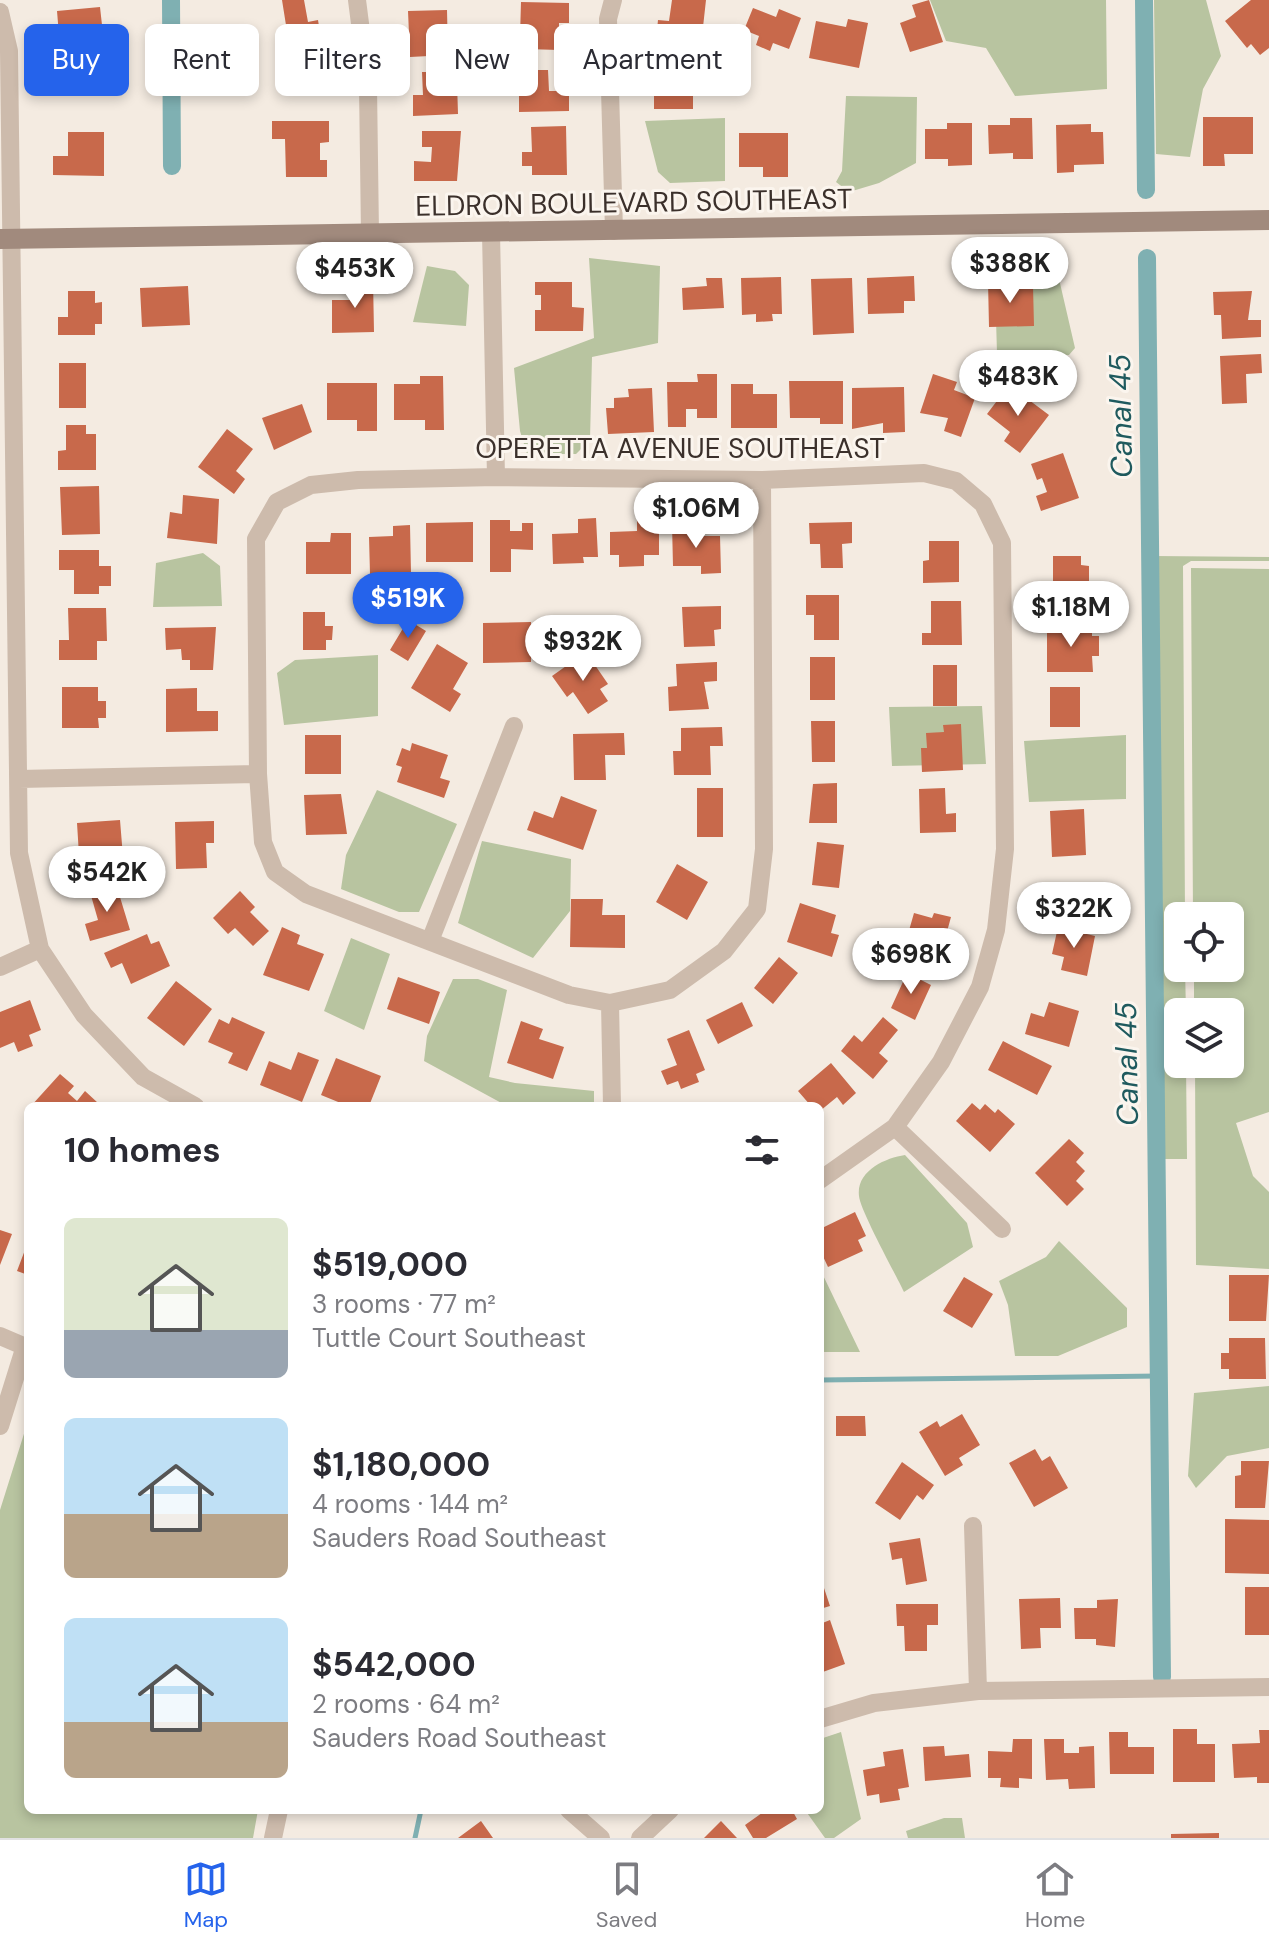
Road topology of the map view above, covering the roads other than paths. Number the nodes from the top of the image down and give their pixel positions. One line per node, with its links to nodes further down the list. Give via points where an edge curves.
1 (357, 0): 7 (street, via 368,86)
2 (613, 0): 5 (street, via 608,19)
3 (0, 12): 8 (street, via 9,51)
4 (1269, 220): 5 (street, ELDRON BOULEVARD SOUTHEAST)
5 (614, 231): 6 (street, ELDRON BOULEVARD SOUTHEAST)
6 (491, 233): 7 (street, ELDRON BOULEVARD SOUTHEAST); 9 (street)
7 (370, 234): 8 (street, ELDRON BOULEVARD SOUTHEAST)
8 (6, 238): 13 (street)
9 (496, 477): 10 (street, OPERETTA AVENUE SOUTHEAST); 12 (street, OPERETTA AVENUE SOUTHEAST, via 311,485 277,502 256,539)
10 (762, 480): 17 (street, via 764,849 757,909 724,951 670,990); 20 (street, OPERETTA AVENUE SOUTHEAST, via 924,473 956,481 983,504 1002,543 1005,849 996,930 980,987 941,1062)
11 (514, 726): 14 (street)
12 (258, 774): 13 (street); 14 (street, via 263,842 275,872 306,894)
13 (19, 779): 15 (street, via 19,853)
14 (430, 941): 17 (street, via 569,995)
15 (40, 949): 16 (street); 18 (street, via 84,1015 143,1077)
16 (0, 967)
17 (610, 1003): 19 (street)
18 (188, 1102)
19 (612, 1102)
20 (895, 1127): 21 (street); 22 (street)
21 (824, 1177)
22 (1002, 1229)
23 (0, 1336): 24 (street)
24 (24, 1346)
25 (24, 1353): 26 (street)
26 (0, 1426)
27 (973, 1526): 29 (street)
28 (1269, 1687): 29 (street)
29 (978, 1691): 30 (street, via 874,1703)
30 (824, 1718)
31 (278, 1814): 34 (street)
32 (574, 1814): 35 (street)
33 (666, 1814): 36 (street)
34 (273, 1838)
35 (601, 1838)
36 (640, 1838)

